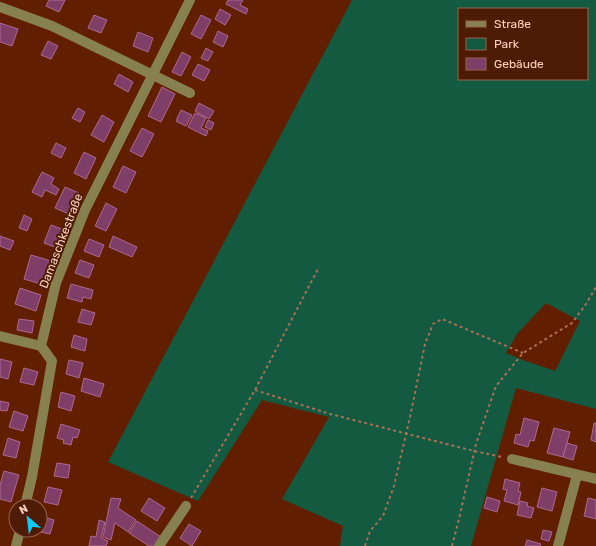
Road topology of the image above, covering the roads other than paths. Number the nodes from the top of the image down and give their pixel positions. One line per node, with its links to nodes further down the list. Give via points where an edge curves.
1 (190, 0): 3 (street, Damaschkestraße)
2 (0, 7): 3 (street, via 52,26)
3 (153, 75): 4 (street); 6 (street, Damaschkestraße, via 84,210 56,283)
4 (190, 93)
5 (0, 336): 6 (street)
6 (41, 346): 10 (street, via 52,361)
7 (512, 459): 8 (street)
8 (577, 475): 9 (street); 13 (street)
9 (596, 479)
10 (28, 498)
11 (186, 506): 12 (street)
12 (159, 546)
13 (558, 546)

